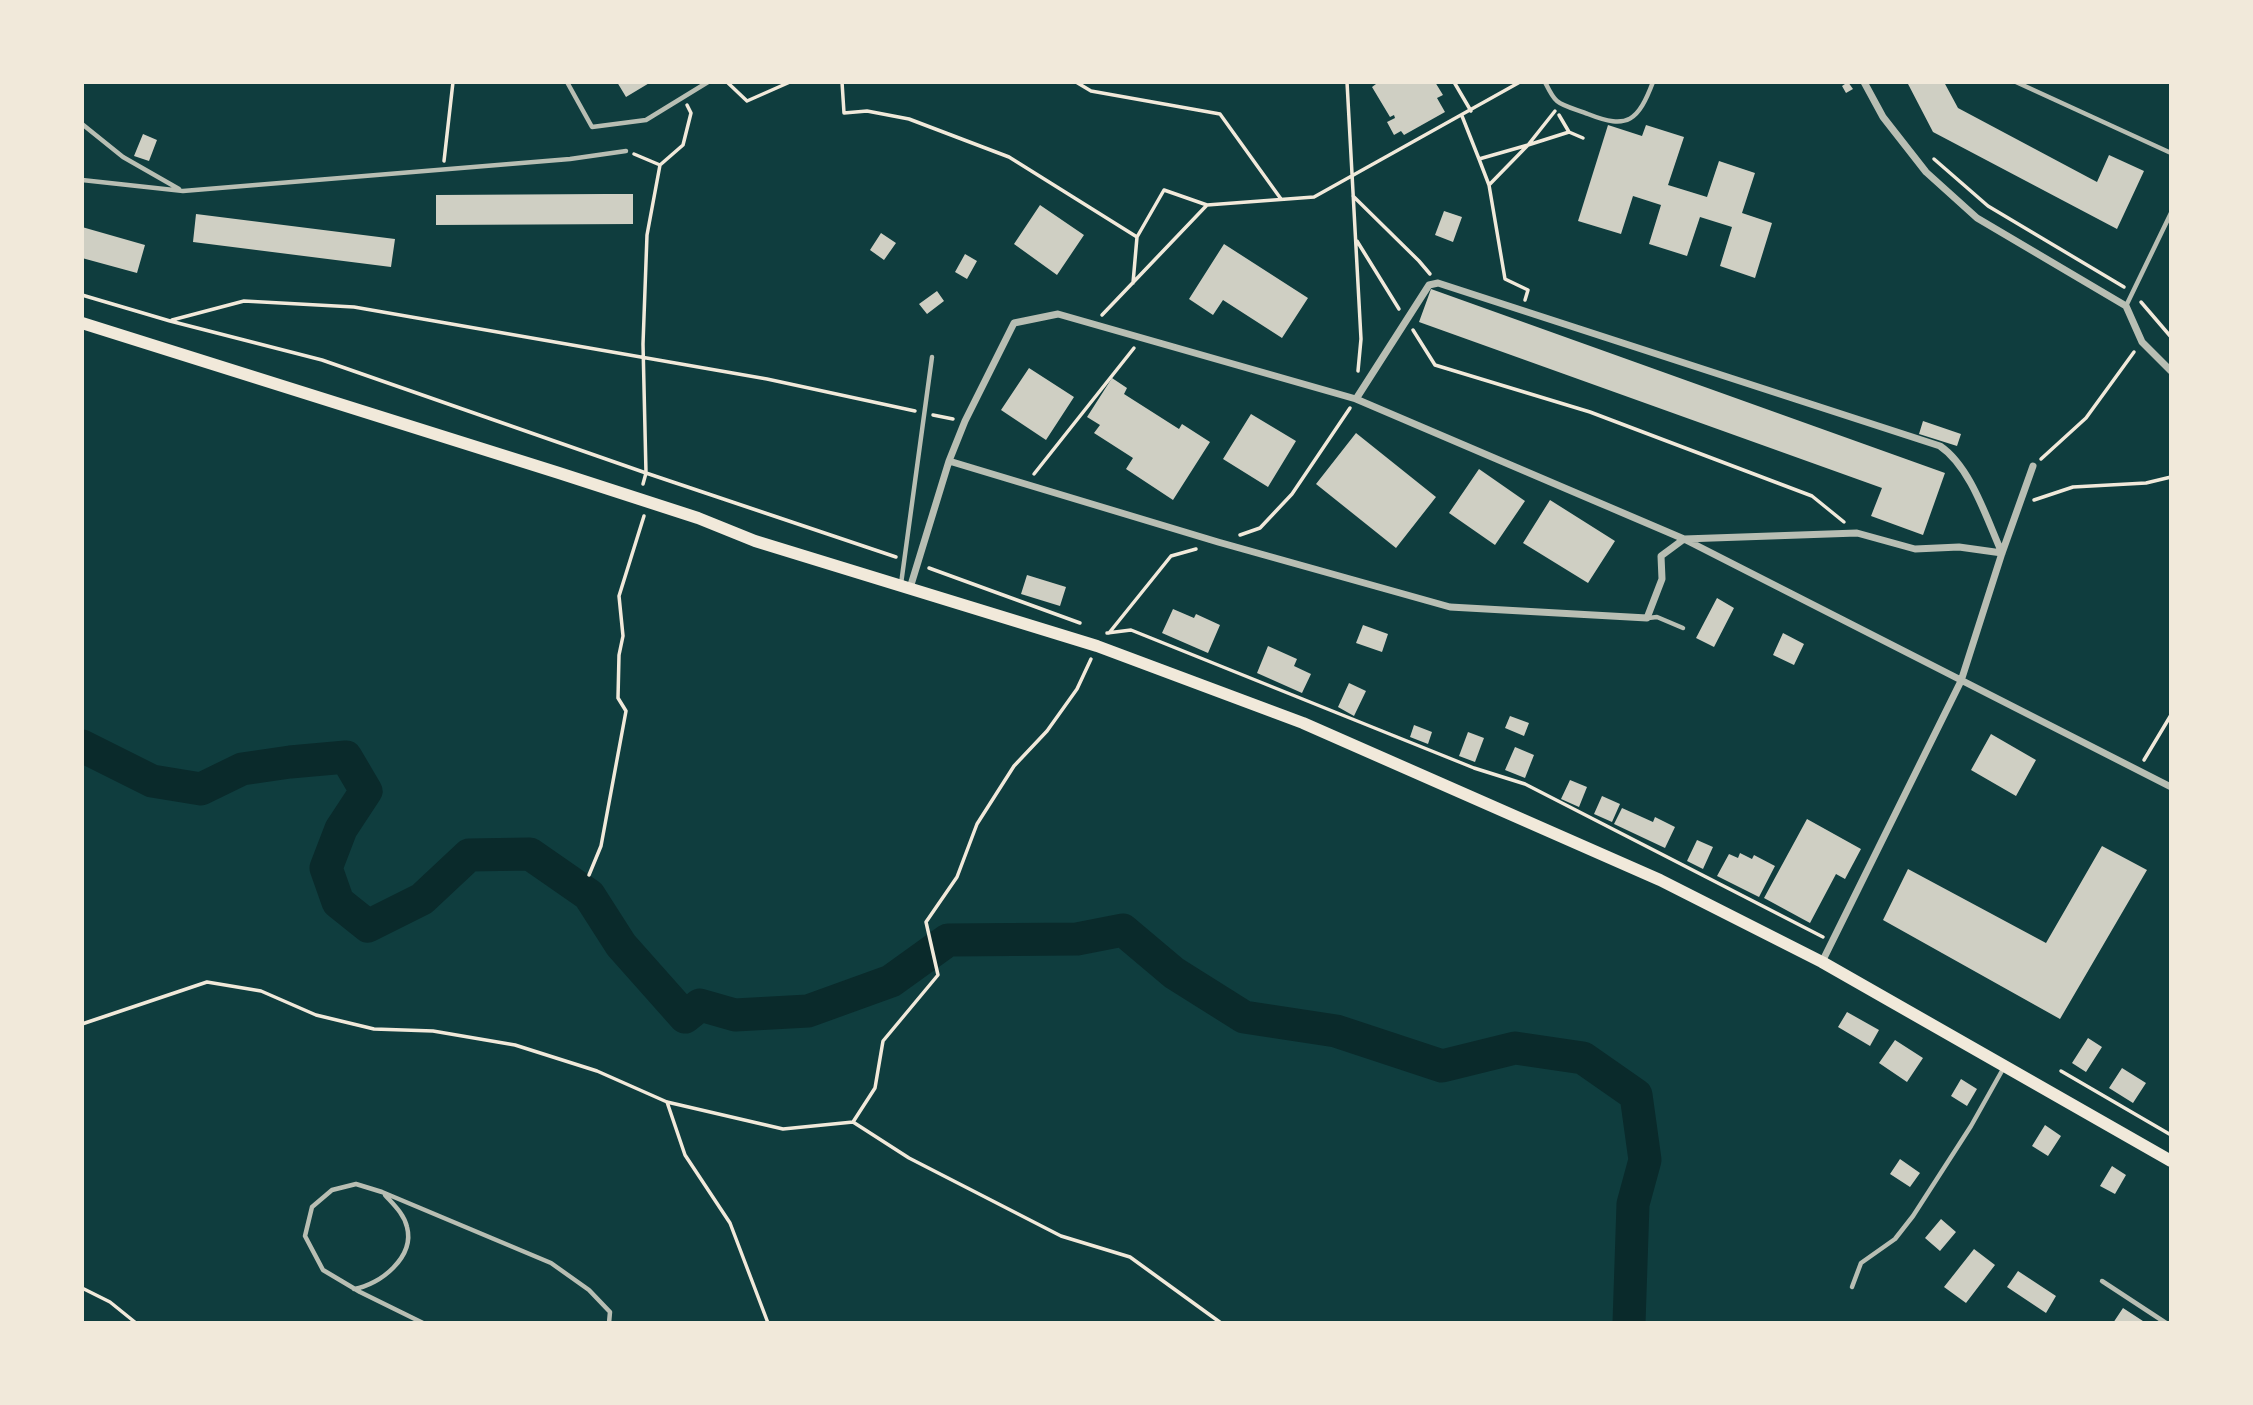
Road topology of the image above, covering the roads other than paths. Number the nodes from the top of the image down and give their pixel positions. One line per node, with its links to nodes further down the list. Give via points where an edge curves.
1 (567, 82): 2 (lane, via 592,127 646,120)
2 (708, 82)
3 (1545, 82): 4 (lane, via 1557,101 1609,123 1636,114)
4 (1653, 82)
5 (1864, 82): 13 (street, via 1883,117 1926,172 1977,218)
6 (2016, 82): 9 (lane)
7 (82, 124): 11 (lane, via 123,157)
8 (626, 151): 11 (lane)
9 (2171, 153)
10 (82, 180): 11 (lane)
11 (183, 191)
12 (2171, 214): 13 (lane)
13 (2126, 306): 16 (street, via 2142,342)
14 (82, 323): 22 (main road)
15 (932, 357): 22 (lane)
16 (2171, 371)
17 (1356, 399): 18 (street, via 1058,314 1014,323); 20 (street); 21 (street, via 1433,283 1940,446 1962,466)
18 (949, 461): 22 (street); 23 (street, via 1450,607)
19 (2033, 466): 21 (street)
20 (1684, 539): 21 (street, via 1857,533 1915,549 1959,547); 23 (street, via 1661,556 1662,579); 25 (street)
21 (2002, 554): 25 (street)
22 (906, 587): 27 (main road, via 1097,646 1303,723 1660,880)
23 (1647, 618): 24 (lane, via 1657,617)
24 (1684, 628)
25 (1961, 681): 26 (street); 27 (street)
26 (2171, 787)
27 (1822, 961): 28 (main road)
28 (2005, 1066): 29 (main road); 32 (lane, via 1913,1216 1895,1239 1861,1264)
29 (2171, 1161)
30 (382, 1192): 33 (lane, via 408,1228 407,1249 381,1279); 33 (lane, via 356,1184 332,1189 312,1207 305,1236 323,1270); 35 (lane, via 551,1264 589,1290 610,1312)
31 (2102, 1281): 36 (lane)
32 (1852, 1287)
33 (354, 1289): 34 (lane)
34 (423, 1323)
35 (609, 1323)
36 (2166, 1323)

